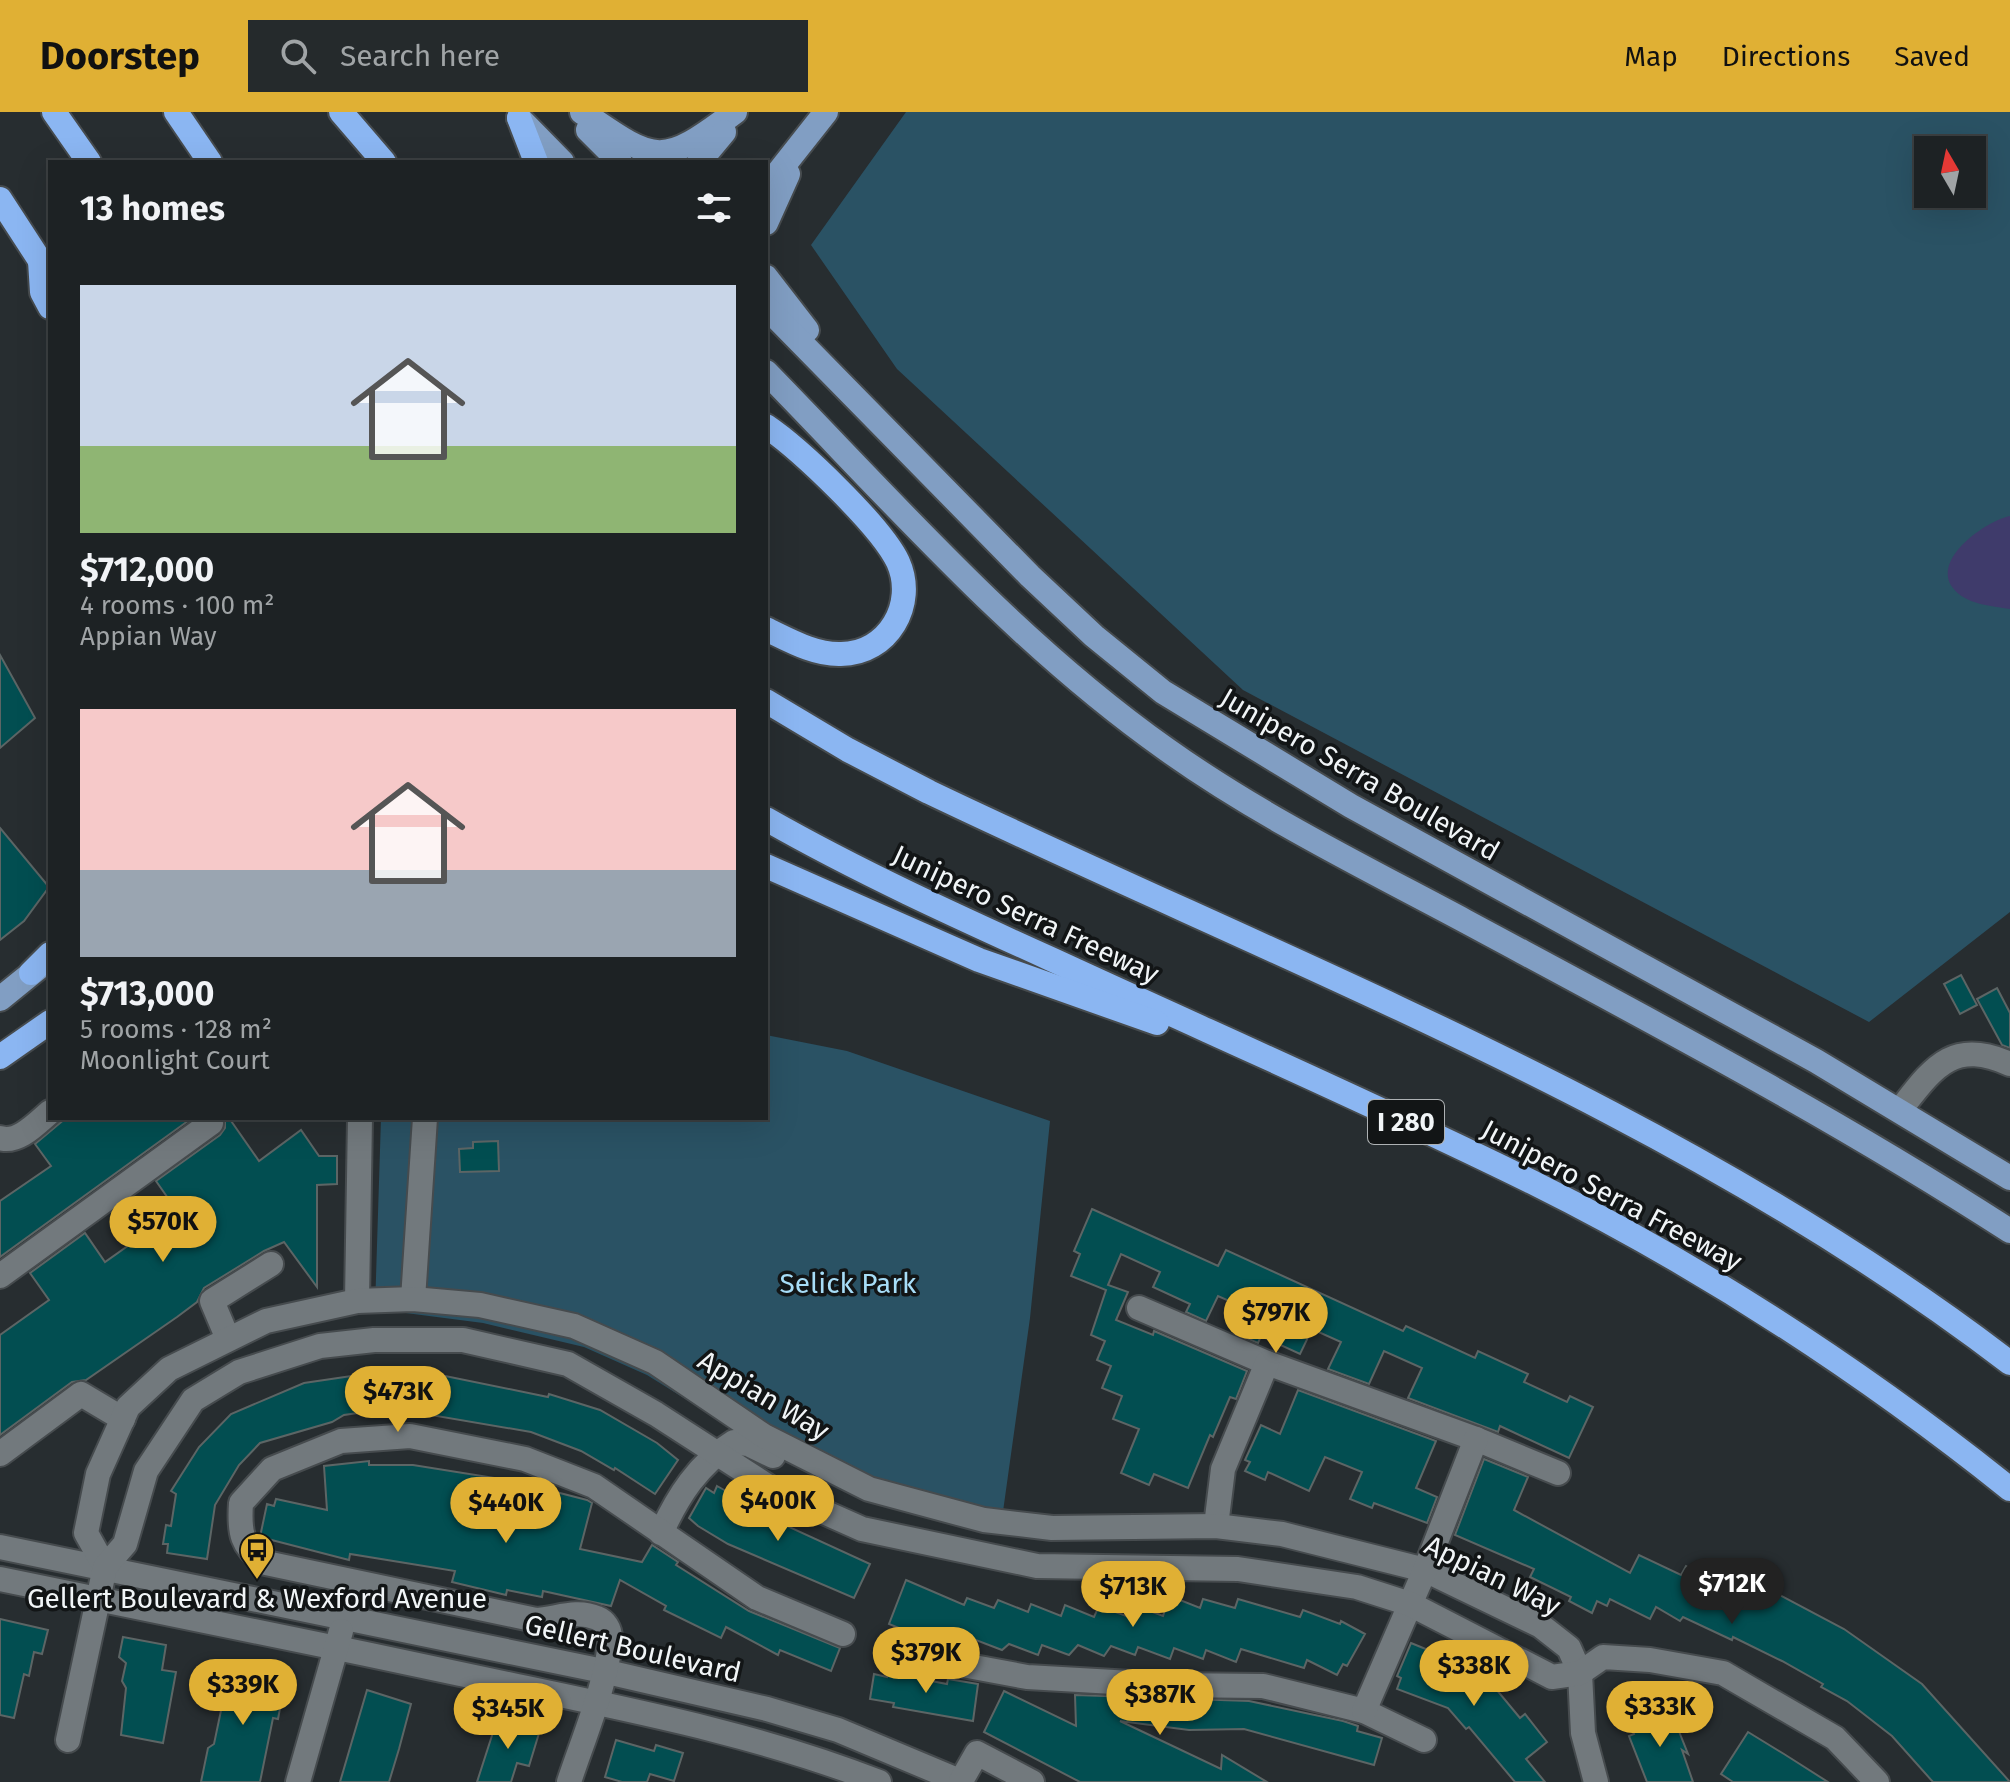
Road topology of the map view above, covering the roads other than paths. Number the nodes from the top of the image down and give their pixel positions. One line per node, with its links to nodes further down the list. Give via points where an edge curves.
1 (54, 112): 10 (highway)
2 (176, 112): 11 (highway)
3 (569, 112): 16 (main road)
4 (582, 112): 5 (main road, via 636,149 674,153)
5 (738, 112): 17 (main road)
6 (826, 112): 9 (main road)
7 (516, 115): 14 (highway); 15 (main road)
8 (344, 116): 12 (highway); 13 (highway)
9 (804, 139): 18 (main road); 20 (main road)
10 (88, 160)
11 (209, 160)
12 (382, 160)
13 (390, 160)
14 (535, 160)
15 (560, 160)
16 (618, 160)
17 (701, 160)
18 (768, 185)
19 (0, 199): 21 (highway)
20 (768, 219)
21 (45, 268): 23 (highway, via 42,292)
22 (768, 280): 26 (main road)
23 (48, 303)
24 (768, 309): 26 (main road, Junipero Serra Boulevard)
25 (768, 374): 46 (main road, via 1031,640 1167,750 1279,821 1808,1107)
26 (874, 418): 39 (main road, Junipero Serra Boulevard, via 1094,636 1200,717 1364,814)
27 (768, 428): 28 (highway, via 795,448 882,538 898,563 904,588 900,614 889,632 862,651 821,652)
28 (768, 630)
29 (768, 702): 54 (highway, via 929,792 1623,1116 1817,1229)
30 (768, 820): 38 (highway, Junipero Serra Freeway / I 280, via 888,883)
31 (768, 867): 38 (highway, via 979,960)
32 (44, 962): 33 (main road)
33 (0, 999)
34 (48, 1014): 36 (main road)
35 (48, 1023): 36 (highway)
36 (0, 1055)
37 (2010, 1064): 39 (street, via 1978,1054 1945,1060)
38 (1292, 1070): 61 (highway, Junipero Serra Freeway / I 280, via 1534,1183 1683,1265 1863,1379)
39 (1900, 1110): 45 (main road, Junipero Serra Boulevard)
40 (48, 1114): 44 (street, via 23,1134)
41 (360, 1120): 50 (street)
42 (425, 1120): 49 (street)
43 (211, 1123): 48 (street)
44 (0, 1138)
45 (2010, 1178)
46 (2010, 1231)
47 (271, 1264): 52 (street, via 212,1301)
48 (0, 1276)
49 (413, 1299): 50 (street, Appian Way); 60 (street, Appian Way, via 480,1305 574,1326 655,1362 764,1436)
50 (357, 1301): 52 (street, Appian Way, via 266,1321)
51 (1139, 1308): 53 (street)
52 (228, 1339): 55 (street, Appian Way, via 169,1369 128,1407)
53 (1267, 1363): 56 (street); 62 (street, via 1223,1469)
54 (2010, 1363)
55 (123, 1419): 58 (street, via 81,1394); 65 (street, Appian Way, via 98,1474 86,1533)
56 (1476, 1439): 59 (street); 66 (street)
57 (717, 1452): 60 (street, via 734,1442 748,1444 828,1486 841,1489); 63 (street, via 701,1466); 65 (street, via 568,1364 463,1340 320,1346 239,1372 193,1400 146,1471 125,1544); 69 (street, via 772,1489 862,1529 950,1549 1037,1566 1238,1569 1357,1587)
58 (0, 1454)
59 (1558, 1473)
60 (855, 1482): 62 (street, Appian Way, via 984,1520 1052,1528)
61 (2010, 1489)
62 (1216, 1526): 66 (street, Appian Way, via 1282,1534)
63 (661, 1533): 71 (street, via 757,1598); 74 (street, via 594,1486 539,1465 410,1436 341,1441 272,1469 241,1503 242,1540 266,1563 536,1620 577,1614 598,1618 610,1635)
64 (0, 1547): 65 (street, Gellert Boulevard)
65 (105, 1567): 68 (street); 70 (street, Gellert Boulevard)
66 (1425, 1570): 69 (street); 75 (street, Appian Way, via 1541,1626 1569,1648)
67 (0, 1579): 68 (street)
68 (99, 1599): 72 (street); 79 (street)
69 (1410, 1604): 75 (street, via 1552,1677); 77 (street)
70 (345, 1617): 72 (street); 74 (street, Gellert Boulevard)
71 (843, 1634)
72 (337, 1647): 76 (street); 82 (street)
73 (909, 1655): 77 (street, via 1027,1677 1263,1686)
74 (603, 1671): 76 (street); 78 (street, Gellert Boulevard)
75 (1580, 1673): 87 (street, via 1583,1733); 88 (street, via 1603,1657 1723,1673 1835,1738)
76 (594, 1702): 81 (street, via 758,1740); 83 (street)
77 (1364, 1711): 80 (street)
78 (838, 1730): 81 (street); 85 (street, Gellert Boulevard)
79 (68, 1740)
80 (1424, 1740)
81 (826, 1772): 84 (street)
82 (298, 1782)
83 (569, 1782)
84 (879, 1782)
85 (962, 1782): 86 (street, via 977,1753)
86 (1032, 1782)
87 (1596, 1782)
88 (1877, 1782)

